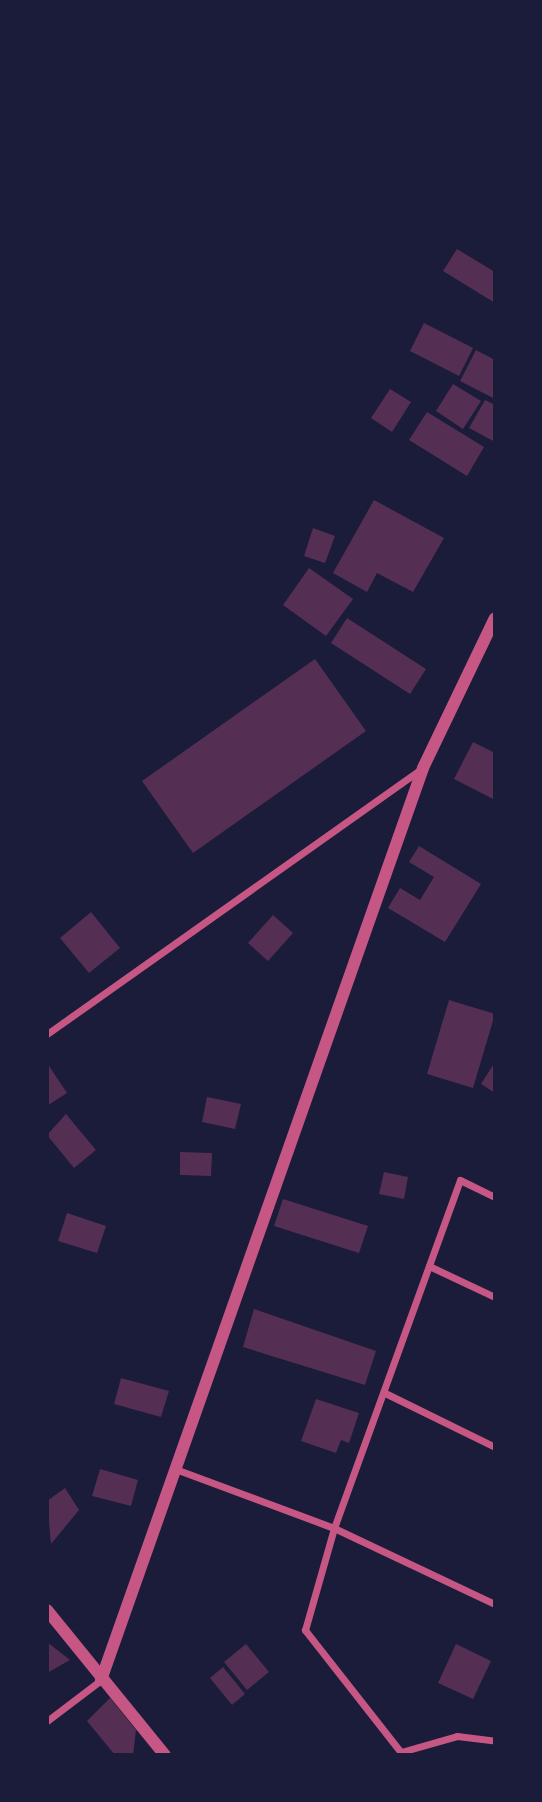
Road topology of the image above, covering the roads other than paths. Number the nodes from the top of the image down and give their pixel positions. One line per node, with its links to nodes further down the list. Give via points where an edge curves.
1 (495, 618): 2 (street)
2 (423, 768): 3 (street); 9 (street)
3 (47, 1034)
4 (495, 1196): 5 (street, via 460,1180)
5 (429, 1266): 6 (street); 7 (street)
6 (495, 1297)
7 (387, 1394): 8 (street); 10 (street)
8 (495, 1447)
9 (178, 1470): 10 (street); 13 (street)
10 (334, 1528): 11 (street); 16 (street, via 305,1630)
11 (495, 1604)
12 (47, 1610): 13 (street)
13 (101, 1680): 14 (street); 17 (street)
14 (47, 1721)
15 (495, 1741): 16 (street, via 457,1736)
16 (402, 1754)
17 (165, 1755)

